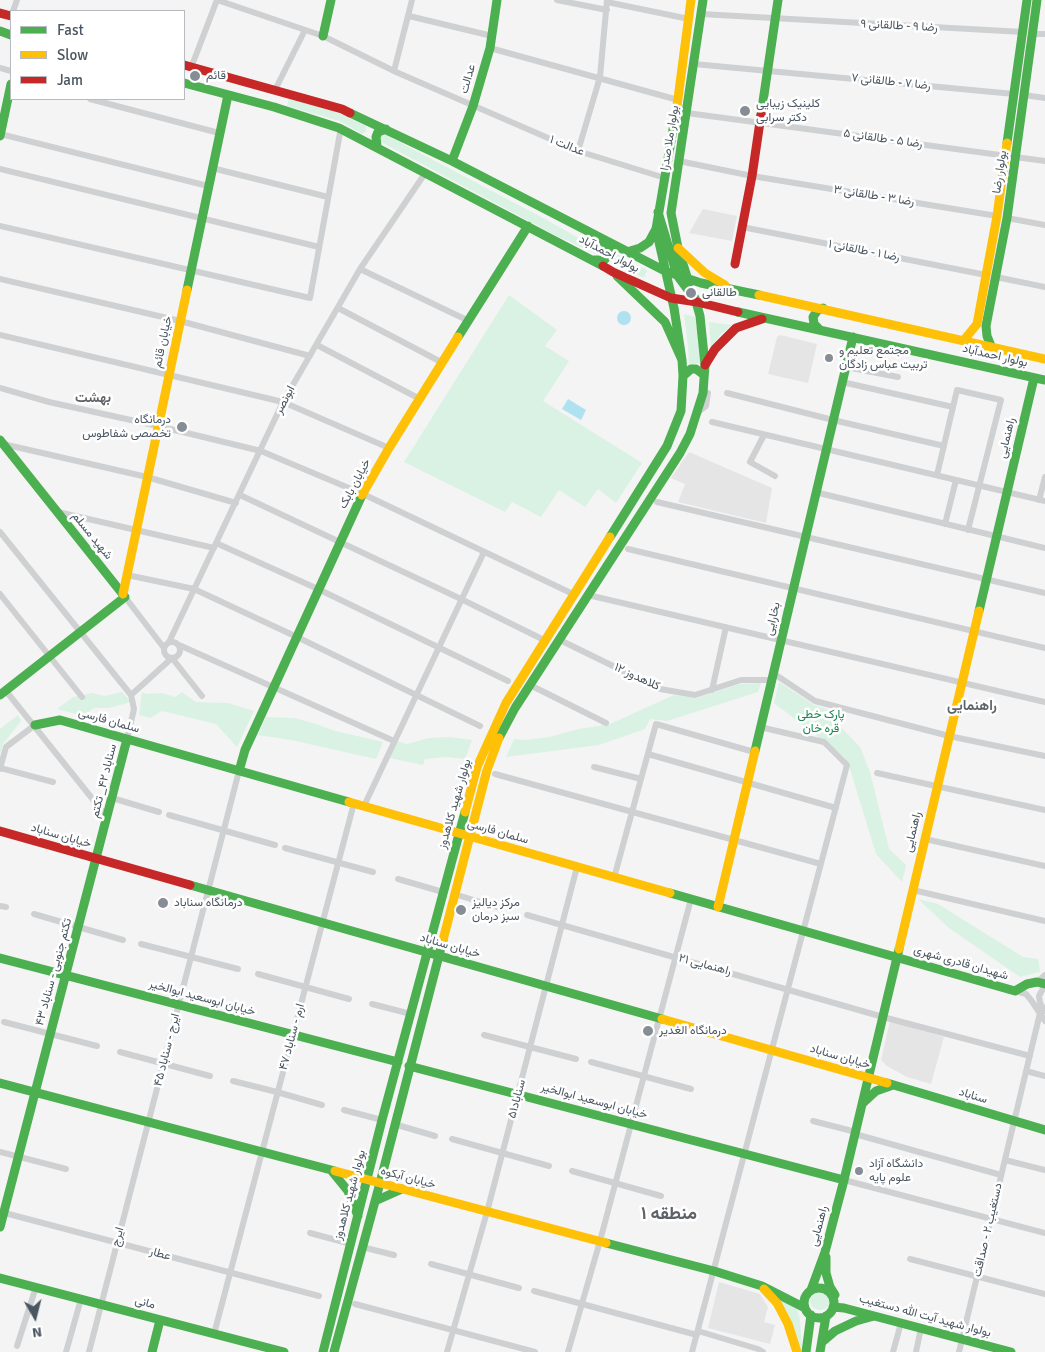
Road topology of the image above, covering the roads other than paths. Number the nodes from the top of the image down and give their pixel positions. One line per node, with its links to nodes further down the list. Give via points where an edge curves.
1 (217, 0): 17 (street, عدالت ۱); 25 (street)
2 (331, 0): 21 (main road)
3 (412, 0): 14 (street)
4 (497, 0): 22 (main road, عدالت)
5 (557, 0): 12 (street)
6 (691, 0): 15 (main road, بولوار ملا صدرا)
7 (703, 0): 13 (main road, بولوار ملا صدرا)
8 (778, 0): 16 (main road)
9 (1028, 0): 18 (main road, بولوار رضا)
10 (1037, 0): 19 (main road, بولوار رضا)
11 (607, 1): 12 (street); 15 (street)
12 (607, 10): 28 (street)
13 (701, 14): 16 (street, رضا ۹ - طالقانی ۹); 24 (main road, بولوار ملا صدرا)
14 (409, 16): 22 (street); 27 (street)
15 (689, 19): 37 (main road, بولوار ملا صدرا)
16 (775, 20): 18 (street, رضا ۹ - طالقانی ۹); 26 (main road)
17 (305, 30): 21 (street, عدالت ۱); 31 (street)
18 (1024, 32): 19 (main road); 32 (main road, بولوار رضا)
19 (1033, 34): 20 (street); 34 (main road, بولوار رضا)
20 (1045, 34)
21 (323, 36): 27 (street, عدالت ۱)
22 (492, 36): 23 (main road, عدالت)
23 (490, 48): 28 (street); 38 (main road, عدالت)
24 (694, 64): 26 (street, رضا ۷ - طالقانی ۷); 39 (main road, بولوار ملا صدرا)
25 (188, 66): 31 (main road, بولوار احمدآباد)
26 (767, 70): 32 (street, رضا ۷ - طالقانی ۷); 41 (main road)
27 (395, 71): 38 (street, عدالت ۱)
28 (600, 77): 37 (street); 48 (street)
29 (185, 83): 33 (main road, بولوار احمدآباد)
30 (10, 89): 45 (main road)
31 (275, 90): 40 (main road, بولوار احمدآباد, via 328,104)
32 (1014, 94): 49 (main road, بولوار رضا)
33 (228, 95): 42 (main road, بولوار احمدآباد); 44 (main road, خیابان قائم)
34 (1024, 95): 35 (street); 50 (main road, بولوار رضا)
35 (1045, 98)
36 (94, 100): 44 (street)
37 (678, 100): 58 (main road, بولوار ملا صدرا)
38 (473, 106): 48 (street, عدالت ۱); 53 (main road, عدالت)
39 (686, 113): 41 (street, رضا ۵ - طالقانی ۵); 51 (main road, بولوار ملا صدرا)
40 (369, 120): 43 (main road, بولوار احمدآباد); 46 (main road, via 371,128)
41 (760, 123): 49 (street, رضا ۵ - طالقانی ۵); 57 (main road)
42 (339, 128): 46 (main road, بولوار احمدآباد); 60 (street)
43 (386, 129): 47 (main road, via 378,132); 53 (main road, بولوار احمدآباد)
44 (219, 134): 54 (main road, خیابان قائم)
45 (0, 135): 59 (street)
46 (361, 139): 47 (main road, بولوار احمدآباد)
47 (377, 146): 56 (main road, بولوار احمدآباد)
48 (578, 151): 58 (street, عدالت ۱)
49 (1005, 156): 50 (street, رضا ۵ - طالقانی ۵); 63 (main road, بولوار رضا)
50 (1015, 157): 52 (street, رضا ۵ - طالقانی ۵); 65 (main road, بولوار رضا)
51 (679, 161): 57 (street, رضا ۳ - طالقانی ۳); 62 (main road, بولوار ملا صدرا)
52 (1045, 161)
53 (452, 162): 71 (main road, بولوار احمدآباد)
54 (212, 168): 59 (main road, خیابان قائم); 60 (street)
55 (0, 169): 64 (street)
56 (426, 172): 68 (main road, بولوار احمدآباد); 78 (street, ابونصر)
57 (752, 176): 63 (street, رضا ۳ - طالقانی ۳); 69 (main road)
58 (665, 178): 61 (main road, بولوار ملا صدرا)
59 (208, 186): 64 (main road, خیابان قائم)
60 (328, 197): 72 (street)
61 (658, 212): 62 (main road, via 666,216); 70 (main road, بولوار ملا صدرا); 81 (main road)
62 (671, 213): 73 (main road, بولوار ملا صدرا)
63 (997, 216): 82 (main road, بولوار رضا)
64 (202, 218): 72 (street); 77 (main road, خیابان قائم)
65 (1007, 218): 66 (street); 83 (main road, بولوار رضا)
66 (1045, 225)
67 (0, 226): 77 (street)
68 (528, 226): 75 (main road, بولوار احمدآباد); 94 (main road, خیابان بابک)
69 (742, 227): 76 (main road); 82 (street, رضا ۱ - طالقانی ۱)
70 (656, 229): 74 (main road, via 649,242); 80 (main road, بولوار ملا صدرا)
71 (603, 241): 74 (main road, بولوار احمدآباد); 75 (main road, via 609,250 608,256 604,260)
72 (319, 247): 77 (street, via 310,298)
73 (678, 248): 85 (main road, بولوار ملا صدرا); 87 (main road, via 704,273)
74 (626, 252): 80 (main road, بولوار احمدآباد)
75 (593, 260): 79 (main road, بولوار احمدآباد)
76 (735, 264)
77 (191, 269): 93 (main road, خیابان قائم)
78 (360, 269): 90 (street, ابونصر); 94 (street)
79 (613, 272): 88 (main road, بولوار احمدآباد); 104 (main road, via 664,322)
80 (665, 272): 81 (main road, بولوار احمدآباد); 88 (main road, بولوار شهید کلاهدوز)
81 (677, 275): 85 (main road, بولوار احمدآباد); 89 (main road)
82 (986, 276): 95 (main road, بولوار رضا)
83 (996, 277): 86 (street); 95 (main road, بولوار رضا)
84 (0, 279): 93 (street)
85 (688, 279): 87 (main road, بولوار احمدآباد); 89 (main road, بولوار شهید کلاهدوز)
86 (1045, 287)
87 (732, 290): 91 (main road, بولوار احمدآباد)
88 (671, 298): 89 (main road, بولوار احمدآباد); 104 (main road, بولوار شهید کلاهدوز)
89 (697, 302): 92 (main road, بولوار احمدآباد); 106 (main road, بولوار شهید کلاهدوز)
90 (338, 308): 100 (street, ابونصر); 105 (street)
91 (823, 308): 96 (main road, via 813,317); 99 (main road, بولوار احمدآباد)
92 (765, 319): 96 (main road, بولوار احمدآباد); 106 (main road, via 736,328 715,349)
93 (180, 321): 102 (street); 108 (main road, خیابان قائم)
94 (469, 321): 105 (main road, خیابان بابک)
95 (982, 325): 99 (main road, بولوار رضا); 101 (main road, بولوار رضا)
96 (819, 329): 98 (main road, بولوار احمدآباد)
97 (0, 335): 108 (street)
98 (853, 337): 107 (main road, بخارایی); 112 (main road, بولوار احمدآباد)
99 (964, 340): 101 (main road, بولوار احمدآباد)
100 (317, 345): 102 (street, ابونصر); 117 (street)
101 (991, 346): 103 (main road, بولوار احمدآباد)
102 (310, 356): 118 (street, ابونصر)
103 (1045, 359)
104 (682, 360): 110 (main road, بولوار شهید کلاهدوز)
105 (443, 363): 117 (main road, خیابان بابک)
106 (705, 365): 109 (main road, بولوار شهید کلاهدوز)
107 (846, 367): 111 (street); 114 (main road, بخارایی)
108 (169, 374): 118 (street); 122 (main road, خیابان قائم)
109 (704, 375): 110 (main road, via 692,369); 162 (main road, بولوار شهید کلاهدوز, via 698,412 680,453)
110 (684, 376): 161 (main road, بولوار شهید کلاهدوز, via 680,411 667,446)
111 (898, 378)
112 (1034, 378): 113 (main road, بولوار احمدآباد); 136 (main road, راهنمایی)
113 (1045, 380)
114 (842, 382): 119 (street); 120 (main road, بخارایی)
115 (0, 388): 122 (street)
116 (727, 394): 120 (street)
117 (420, 399): 126 (main road, خیابان بابک)
118 (283, 402): 126 (street); 128 (street, ابونصر)
119 (953, 407): 125 (street); 134 (street, via 957,390 1001,400)
120 (833, 420): 125 (street); 127 (main road, بخارایی)
121 (712, 422): 123 (street)
122 (158, 426): 128 (street); 131 (main road, خیابان قائم)
123 (764, 435): 127 (street); 130 (street, via 750,462)
124 (1, 442): 131 (street); 142 (main road, شهید مسلم)
125 (944, 446): 129 (street)
126 (389, 448): 137 (main road, خیابان بابک)
127 (825, 450): 129 (street); 135 (main road, بخارایی)
128 (261, 451): 137 (street); 138 (street, ابونصر)
129 (937, 475): 133 (street)
130 (774, 476)
131 (148, 477): 141 (street); 144 (main road, خیابان قائم)
132 (1045, 477): 139 (street)
133 (956, 480): 134 (street); 143 (street)
134 (979, 486): 136 (street); 145 (street)
135 (816, 492): 143 (street); 147 (main road, بخارایی)
136 (1007, 493): 139 (street); 148 (main road, راهنمایی)
137 (364, 494): 149 (main road, خیابان بابک); 153 (street)
138 (240, 495): 141 (street, ابونصر); 149 (street)
139 (1042, 501)
140 (657, 502): 147 (street)
141 (236, 503): 150 (street, ابونصر)
142 (58, 512): 144 (street); 163 (main road, شهید مسلم)
143 (945, 524): 145 (street)
144 (136, 530): 150 (street); 154 (main road, خیابان قائم)
145 (968, 530): 148 (street)
146 (0, 532): 167 (street)
147 (805, 536): 155 (street); 156 (main road, بخارایی)
148 (996, 537): 151 (street); 155 (main road, راهنمایی)
149 (340, 541): 158 (main road, خیابان بابک); 164 (street)
150 (215, 546): 157 (street, ابونصر); 158 (street)
151 (1045, 548)
152 (628, 550): 156 (street)
153 (484, 552): 161 (street); 164 (street)
154 (127, 575): 157 (street); 163 (main road, خیابان قائم)
155 (986, 579): 159 (street); 166 (main road, راهنمایی)
156 (793, 588): 166 (street); 170 (main road, بخارایی)
157 (194, 589): 168 (street); 171 (street, ابونصر)
158 (318, 589): 168 (main road, خیابان بابک); 175 (street)
159 (1045, 593)
160 (0, 594): 177 (street)
161 (573, 594): 222 (main road, بولوار شهید کلاهدوز, via 492,732 477,767)
162 (588, 595): 165 (street); 183 (main road, بولوار شهید کلاهدوز)
163 (124, 596): 167 (main road); 174 (street, شهید مسلم)
164 (461, 599): 169 (street); 175 (street)
165 (726, 627): 170 (street); 185 (street)
166 (974, 631): 176 (street); 182 (main road, راهنمایی)
167 (81, 632): 177 (main road); 188 (street)
168 (297, 637): 184 (main road, خیابان بابک); 187 (street)
169 (540, 638)
170 (781, 640): 179 (main road, بخارایی); 182 (street)
171 (169, 642): 173 (street); 174 (street)
172 (564, 642): 185 (street, کلاهدوز ۱۲, via 660,689 695,696)
173 (179, 645): 178 (street, via 180,652); 184 (street)
174 (164, 648): 178 (street, via 166,655)
175 (438, 648): 180 (street); 187 (street)
176 (1045, 648)
177 (51, 656): 186 (main road); 190 (street)
178 (172, 658): 188 (street); 189 (street)
179 (772, 677): 185 (street, کلاهدوز ۱۲, via 741,680); 195 (main road, بخارایی); 196 (street, via 815,701)
180 (508, 681)
181 (0, 683): 186 (main road)
182 (962, 683): 191 (street); 196 (main road, راهنمایی)
183 (530, 685): 192 (street); 222 (main road, بولوار شهید کلاهدوز, via 500,736)
184 (274, 687): 198 (street); 204 (main road, خیابان بابک, via 245,750)
185 (712, 690)
186 (3, 693): 193 (street)
187 (416, 694): 194 (street); 198 (street)
188 (132, 695): 197 (street, via 134,709)
189 (202, 696)
190 (82, 697)
191 (1045, 702)
192 (606, 723)
193 (35, 725): 197 (main road, سلمان فارسی, via 60,720); 203 (street, via 6,747); 219 (street)
194 (480, 726)
195 (760, 727): 199 (main road, بخارایی); 214 (street, via 824,742 847,766)
196 (950, 736): 201 (street); 210 (main road, راهنمایی)
197 (127, 739): 204 (main road, سلمان فارسی); 211 (main road, سناباد ۴۲_ تکتم)
198 (394, 740): 213 (street)
199 (754, 752): 200 (street, via 656,724); 209 (main road, بخارایی)
200 (648, 754): 207 (street); 209 (street)
201 (1045, 756)
202 (594, 767): 207 (street)
203 (0, 769): 208 (street)
204 (239, 771): 212 (main road, سلمان فارسی); 221 (street, ایرج - سناباد ۴۵)
205 (877, 773): 210 (street)
206 (496, 774): 216 (street)
207 (641, 779): 216 (street)
208 (54, 782)
209 (747, 783): 214 (street); 224 (main road, بخارایی)
210 (937, 786): 215 (street); 223 (main road, راهنمایی)
211 (112, 798): 217 (street); 219 (main road, سناباد ۴۲_ تکتم)
212 (354, 804): 213 (main road, سلمان فارسی); 228 (street, ارم - سناباد ۴۷)
213 (364, 806): 222 (main road, سلمان فارسی)
214 (836, 808): 229 (street)
215 (1045, 810)
216 (632, 811): 224 (street); 233 (street)
217 (159, 812)
218 (169, 815): 221 (street)
219 (108, 817): 227 (main road, سناباد ۴۲_ تکتم)
220 (0, 831): 227 (main road, خیابان سناباد)
221 (224, 831): 225 (street); 236 (street, ایرج - سناباد ۴۵)
222 (464, 835): 231 (main road, سلمان فارسی); 237 (main road, بولوار شهید کلاهدوز); 238 (main road, بولوار شهید کلاهدوز)
223 (925, 839): 230 (street); 235 (main road, راهنمایی)
224 (734, 840): 229 (street); 240 (main road, بخارایی)
225 (275, 846)
226 (285, 848): 228 (street)
227 (97, 859): 236 (main road, خیابان سناباد); 247 (main road, تکتم جنوبی - سناباد ۴۳)
228 (338, 863): 232 (street); 245 (street, ارم - سناباد ۴۷)
229 (821, 864): 248 (street)
230 (1045, 866)
231 (577, 867): 233 (main road, سلمان فارسی); 246 (street, سناباد۵۱)
232 (373, 872)
233 (614, 878): 239 (main road, سلمان فارسی)
234 (398, 879): 237 (street)
235 (913, 890): 244 (street); 256 (main road, راهنمایی)
236 (208, 891): 245 (main road, خیابان سناباد); 252 (street, ایرج - سناباد ۴۵)
237 (443, 892): 251 (main road, بولوار شهید کلاهدوز)
238 (454, 894): 241 (street); 253 (main road, بولوار شهید کلاهدوز)
239 (691, 899): 240 (main road, سلمان فارسی); 254 (street)
240 (718, 907): 248 (main road, سلمان فارسی)
241 (500, 908)
242 (34, 914): 247 (street)
243 (527, 915): 246 (street, راهنمایی ۲۱)
244 (1045, 921)
245 (322, 923): 251 (main road, خیابان سناباد); 262 (street, ارم - سناباد ۴۷)
246 (562, 926): 254 (street, راهنمایی ۲۱); 263 (street, سناباد۵۱)
247 (79, 927): 249 (street); 260 (main road, تکتم جنوبی - سناباد ۴۳)
248 (803, 931): 256 (main road, سلمان فارسی); 264 (street)
249 (123, 940)
250 (141, 944): 252 (street)
251 (428, 953): 253 (main road, خیابان سناباد); 270 (main road, بولوار شهید کلاهدوز)
252 (191, 956): 257 (street); 268 (street, ایرج - سناباد ۴۵)
253 (438, 956): 263 (main road, خیابان سناباد); 287 (main road, بولوار شهید کلاهدوز)
254 (676, 957): 264 (street, راهنمایی ۲۱); 272 (street)
255 (0, 958): 260 (main road, خیابان ابوسعید ابوالخیر)
256 (897, 958): 265 (main road, شهیدان قادری شهری); 271 (main road, راهنمایی)
257 (238, 969)
258 (258, 974): 262 (street)
259 (1045, 975): 261 (street)
260 (66, 976): 268 (main road, خیابان ابوسعید ابوالخیر); 275 (main road, تکتم جنوبی - سناباد ۴۳)
261 (1042, 983): 265 (main road, شهیدان قادری شهری, via 1027,984); 269 (street, via 1039,996)
262 (305, 986): 266 (street); 276 (street, ارم - سناباد ۴۷)
263 (546, 986): 272 (main road, خیابان سناباد); 279 (street, سناباد۵۱)
264 (788, 988): 271 (street, راهنمایی ۲۱); 280 (street)
265 (1015, 991): 269 (street, via 1026,994)
266 (349, 999)
267 (372, 1004): 270 (street)
268 (179, 1005): 276 (main road, خیابان ابوسعید ابوالخیر); 286 (street, ایرج - سناباد ۴۵)
269 (1043, 1012): 273 (street); 282 (street, دستغیب ۲ - صداقت)
270 (411, 1014): 284 (main road, بولوار شهید کلاهدوز)
271 (883, 1016): 282 (street, راهنمایی ۲۱); 292 (main road, راهنمایی)
272 (659, 1018): 280 (main road, خیابان سناباد); 291 (street)
273 (1045, 1021)
274 (4, 1022): 275 (street)
275 (50, 1034): 278 (street); 297 (main road, تکتم جنوبی - سناباد ۴۳)
276 (292, 1035): 284 (main road, خیابان ابوسعید ابوالخیر); 298 (street, ارم - سناباد ۴۷)
277 (484, 1035): 279 (street)
278 (96, 1046)
279 (531, 1046): 283 (street); 299 (street, سناباد۵۱)
280 (772, 1050): 292 (main road, خیابان سناباد); 316 (street)
281 (120, 1052): 286 (street)
282 (1030, 1056): 288 (street, دستغیب ۲ - صداقت)
283 (576, 1059)
284 (398, 1062): 303 (main road, بولوار شهید کلاهدوز)
285 (590, 1062): 291 (street)
286 (164, 1064): 289 (street); 305 (street, ایرج - سناباد ۴۵)
287 (409, 1066): 299 (main road, خیابان ابوسعید ابوالخیر); 307 (main road, بولوار شهید کلاهدوز)
288 (1026, 1071): 290 (street); 304 (street, دستغیب ۲ - صداقت)
289 (210, 1076)
290 (1045, 1076)
291 (644, 1077): 296 (street); 308 (street)
292 (868, 1078): 295 (main road, خیابان سناباد); 300 (main road, راهنمایی)
293 (233, 1082): 298 (street)
294 (0, 1083): 297 (main road, خیابان آبکوه)
295 (894, 1085): 300 (main road, via 876,1091); 304 (main road, سناباد)
296 (691, 1089)
297 (34, 1092): 305 (main road, خیابان آبکوه); 317 (main road, تکتم جنوبی - سناباد ۴۳)
298 (277, 1092): 301 (street); 314 (street, ارم - سناباد ۴۷)
299 (518, 1094): 308 (main road, خیابان ابوسعید ابوالخیر); 315 (street, سناباد۵۱)
300 (862, 1102): 310 (main road, راهنمایی)
301 (322, 1105)
302 (344, 1110): 303 (street)
303 (382, 1120): 325 (main road, بولوار شهید کلاهدوز)
304 (1013, 1121): 309 (main road, سناباد); 318 (street, دستغیب ۲ - صداقت)
305 (149, 1122): 314 (main road, خیابان آبکوه); 340 (street, ایرج)
306 (813, 1122): 310 (street)
307 (394, 1124): 311 (street); 327 (main road, بولوار شهید کلاهدوز)
308 (631, 1124): 316 (main road, خیابان ابوسعید ابوالخیر); 328 (street)
309 (1045, 1130)
310 (855, 1133): 324 (street); 326 (main road, راهنمایی)
311 (436, 1136)
312 (452, 1139): 315 (street)
313 (0, 1152): 317 (street)
314 (262, 1152): 321 (main road, خیابان آبکوه); 348 (street, ارم - سناباد ۴۷)
315 (503, 1153): 319 (street); 333 (street, سناباد۵۱)
316 (744, 1154): 326 (main road, خیابان ابوسعید ابوالخیر); 347 (street)
317 (18, 1156): 320 (street); 332 (main road, تکتم جنوبی - سناباد ۴۳)
318 (1005, 1160): 322 (street); 324 (street, دستغیب ۲ - صداقت)
319 (549, 1166)
320 (66, 1169)
321 (331, 1170): 325 (main road, خیابان آبکوه); 334 (main road, via 348,1191)
322 (1045, 1170)
323 (572, 1171): 328 (street)
324 (1001, 1175): 335 (street, دستغیب ۲ - صداقت)
325 (368, 1180): 327 (main road, خیابان آبکوه); 334 (main road, بولوار شهید کلاهدوز)
326 (844, 1180): 335 (street); 343 (main road, راهنمایی)
327 (380, 1183): 329 (main road, خیابان آبکوه); 331 (main road, بولوار شهید کلاهدوز)
328 (615, 1183): 330 (street); 339 (street)
329 (403, 1189): 331 (main road); 333 (main road, خیابان آبکوه)
330 (661, 1196)
331 (374, 1201): 342 (main road, بولوار شهید کلاهدوز)
332 (2, 1212): 336 (main road, تکتم جنوبی - سناباد ۴۳); 340 (street, عطار)
333 (488, 1212): 339 (main road, خیابان آبکوه); 349 (street, سناباد۵۱)
334 (358, 1216): 341 (main road, بولوار شهید کلاهدوز)
335 (991, 1218): 338 (street); 350 (street, دستغیب ۲ - صداقت)
336 (0, 1227)
337 (310, 1233): 341 (street)
338 (1045, 1233)
339 (600, 1241): 347 (main road, خیابان آبکوه); 360 (street)
340 (117, 1243): 348 (street, عطار); 361 (street, ایرج)
341 (351, 1244): 383 (main road, بولوار شهید کلاهدوز)
342 (362, 1247): 344 (street); 384 (main road, بولوار شهید کلاهدوز)
343 (826, 1252): 355 (main road, راهنمایی); 365 (main road, via 830,1287)
344 (394, 1255)
345 (910, 1259): 350 (street)
346 (431, 1264): 349 (street)
347 (714, 1271): 352 (main road, خیابان آبکوه); 373 (street)
348 (230, 1272): 358 (street, عطار); 374 (street, ارم - سناباد ۴۷)
349 (469, 1274): 354 (street); 372 (street, سناباد۵۱)
350 (977, 1277): 357 (street); 375 (street, دستغیب ۲ - صداقت)
351 (0, 1278): 353 (main road, مانی)
352 (762, 1286): 364 (main road, خیابان آبکوه); 389 (main road, via 777,1303)
353 (36, 1287): 359 (main road, مانی); 377 (street)
354 (519, 1288)
355 (811, 1290): 363 (main road, via 820,1288 828,1291 833,1298); 364 (main road, via 805,1298)
356 (534, 1291): 360 (street)
357 (1045, 1294)
358 (319, 1296)
359 (81, 1299): 361 (main road, مانی); 379 (street)
360 (581, 1303): 373 (street); 387 (street)
361 (101, 1304): 369 (main road, مانی); 380 (street, ایرج)
362 (355, 1304): 372 (street)
363 (833, 1307): 365 (main road, بولوار شهید آیت الله دستغیب); 367 (main road)
364 (805, 1308): 366 (main road)
365 (844, 1308): 368 (main road, بولوار شهید آیت الله دستغیب)
366 (811, 1316): 367 (main road); 390 (main road)
367 (826, 1316): 376 (main road)
368 (874, 1316): 370 (main road, بولوار شهید آیت الله دستغیب); 376 (main road, via 835,1331)
369 (160, 1320): 374 (main road, مانی); 381 (main road)
370 (900, 1322): 371 (main road, بولوار شهید آیت الله دستغیب); 392 (street)
371 (921, 1328): 375 (main road, بولوار شهید آیت الله دستغیب); 393 (street)
372 (453, 1330): 385 (street, سناباد۵۱); 386 (street)
373 (697, 1333): 378 (street); 388 (street)
374 (214, 1334): 382 (main road, مانی)
375 (962, 1339): 394 (street, دستغیب ۲ - صداقت); 395 (main road, بولوار شهید آیت الله دستغیب)
376 (822, 1342): 391 (main road)
377 (17, 1346)
378 (763, 1351)
379 (66, 1352)
380 (89, 1352)
381 (152, 1352)
382 (284, 1352)
383 (323, 1352)
384 (334, 1352)
385 (447, 1352)
386 (535, 1352)
387 (568, 1352)
388 (692, 1352)
389 (797, 1352)
390 (806, 1352)
391 (820, 1352)
392 (893, 1352)
393 (916, 1352)
394 (959, 1352)
395 (1011, 1352)

